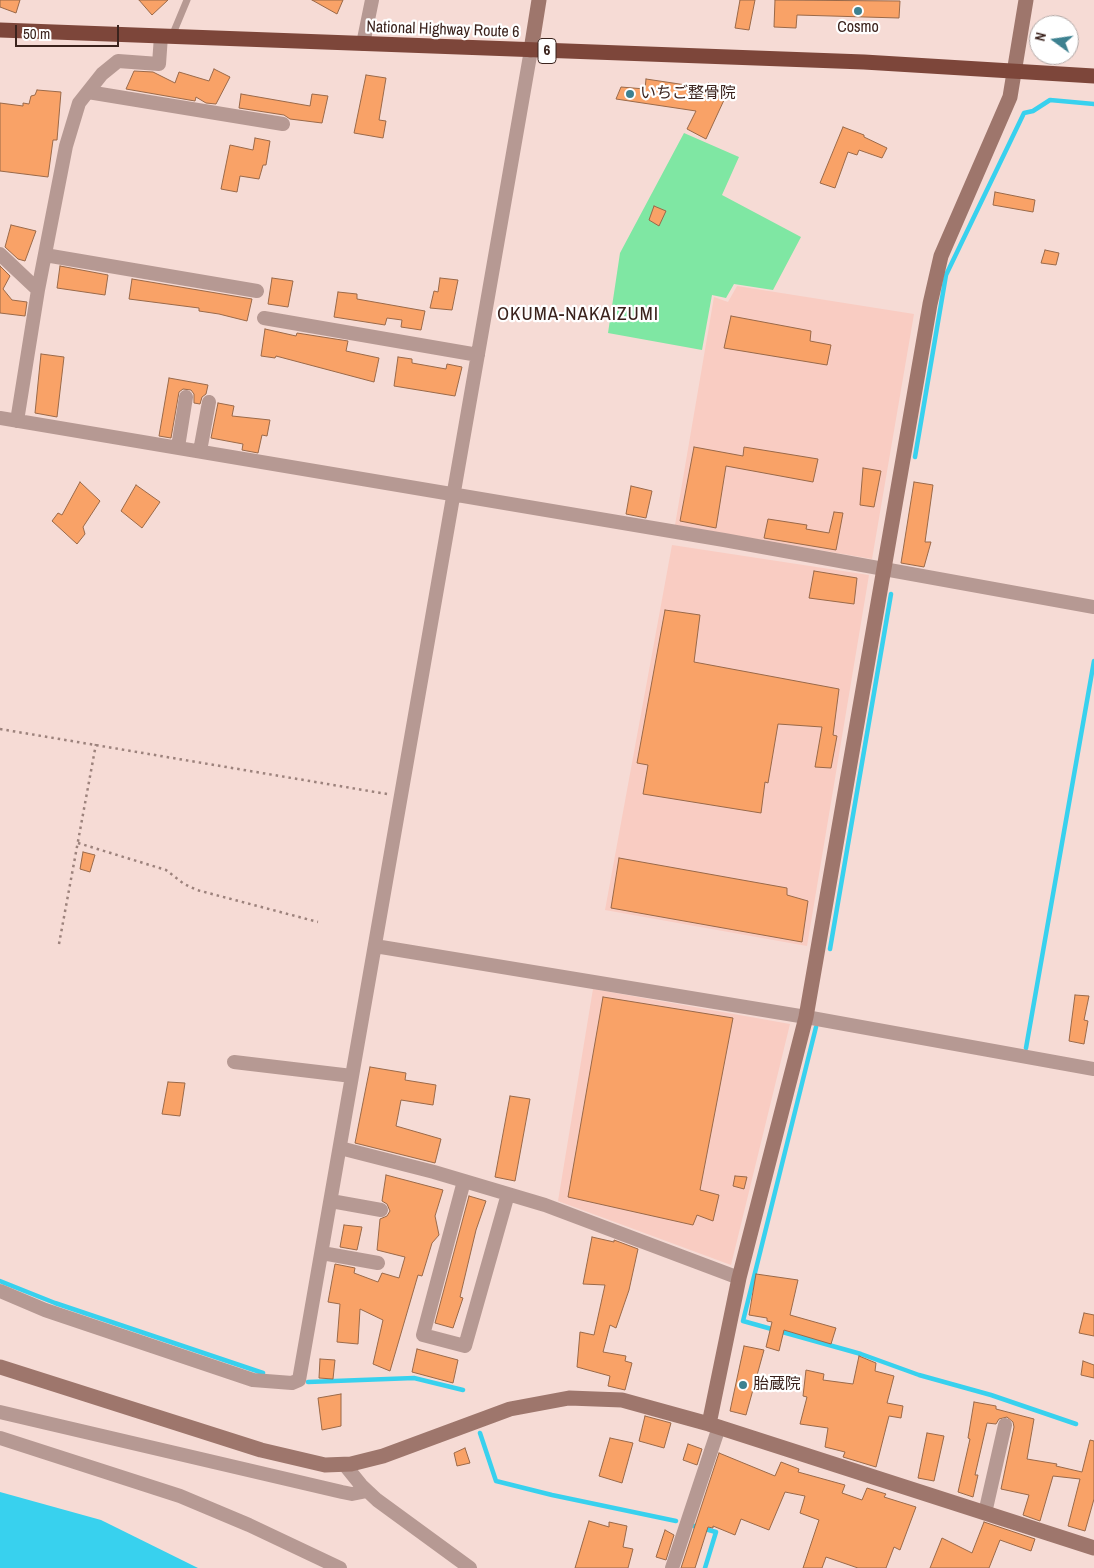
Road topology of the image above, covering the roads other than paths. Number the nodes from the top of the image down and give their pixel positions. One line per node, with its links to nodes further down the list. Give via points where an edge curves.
1 (187, 0): 6 (lane)
2 (372, 0): 7 (street)
3 (539, 0): 8 (street)
4 (1026, 0): 9 (street)
5 (0, 30): 6 (highway, National Highway Route 6 / 6)
6 (166, 36): 7 (highway, National Highway Route 6 / 6); 11 (street, via 159,64 118,61)
7 (363, 44): 8 (highway, National Highway Route 6 / 6)
8 (531, 50): 9 (highway, National Highway Route 6 / 6, via 864,62); 18 (street)
9 (1014, 72): 10 (highway, National Highway Route 6 / 6); 26 (street, via 1010,97 941,256)
10 (1094, 76)
11 (88, 92): 12 (street); 14 (street, via 79,103 66,146)
12 (282, 124)
13 (0, 254): 15 (street)
14 (45, 255): 15 (street); 16 (street)
15 (38, 290): 22 (street)
16 (257, 291)
17 (264, 318): 18 (street)
18 (478, 355): 25 (street)
19 (186, 397): 23 (street)
20 (209, 402): 24 (street)
21 (0, 418): 22 (street)
22 (17, 421): 23 (street)
23 (178, 447): 24 (street)
24 (200, 451): 25 (street)
25 (452, 494): 26 (street); 28 (street)
26 (885, 569): 27 (street); 29 (street)
27 (1094, 607)
28 (375, 946): 29 (street); 32 (street)
29 (806, 1017): 31 (street); 40 (street)
30 (234, 1062): 32 (street)
31 (1094, 1069)
32 (352, 1076): 33 (street)
33 (340, 1148): 34 (street); 36 (street)
34 (464, 1181): 35 (street); 35 (street, via 423,1335 465,1346)
35 (508, 1194): 40 (street, via 646,1241)
36 (331, 1200): 37 (street); 38 (street)
37 (381, 1210)
38 (322, 1253): 39 (street); 41 (street, via 299,1380 292,1383 253,1380 54,1313)
39 (378, 1263)
40 (740, 1278): 45 (street)
41 (0, 1291)
42 (0, 1367): 47 (street, via 261,1450 325,1466)
43 (0, 1412): 48 (street, via 342,1492)
44 (1005, 1425): 49 (street)
45 (714, 1426): 47 (street, via 622,1400 569,1398 510,1409 383,1456); 49 (street); 53 (street)
46 (0, 1438): 51 (street, via 180,1496)
47 (344, 1464): 48 (street)
48 (367, 1491): 52 (street)
49 (985, 1513): 50 (street)
50 (1094, 1548)
51 (340, 1568)
52 (470, 1568)
53 (672, 1568)

